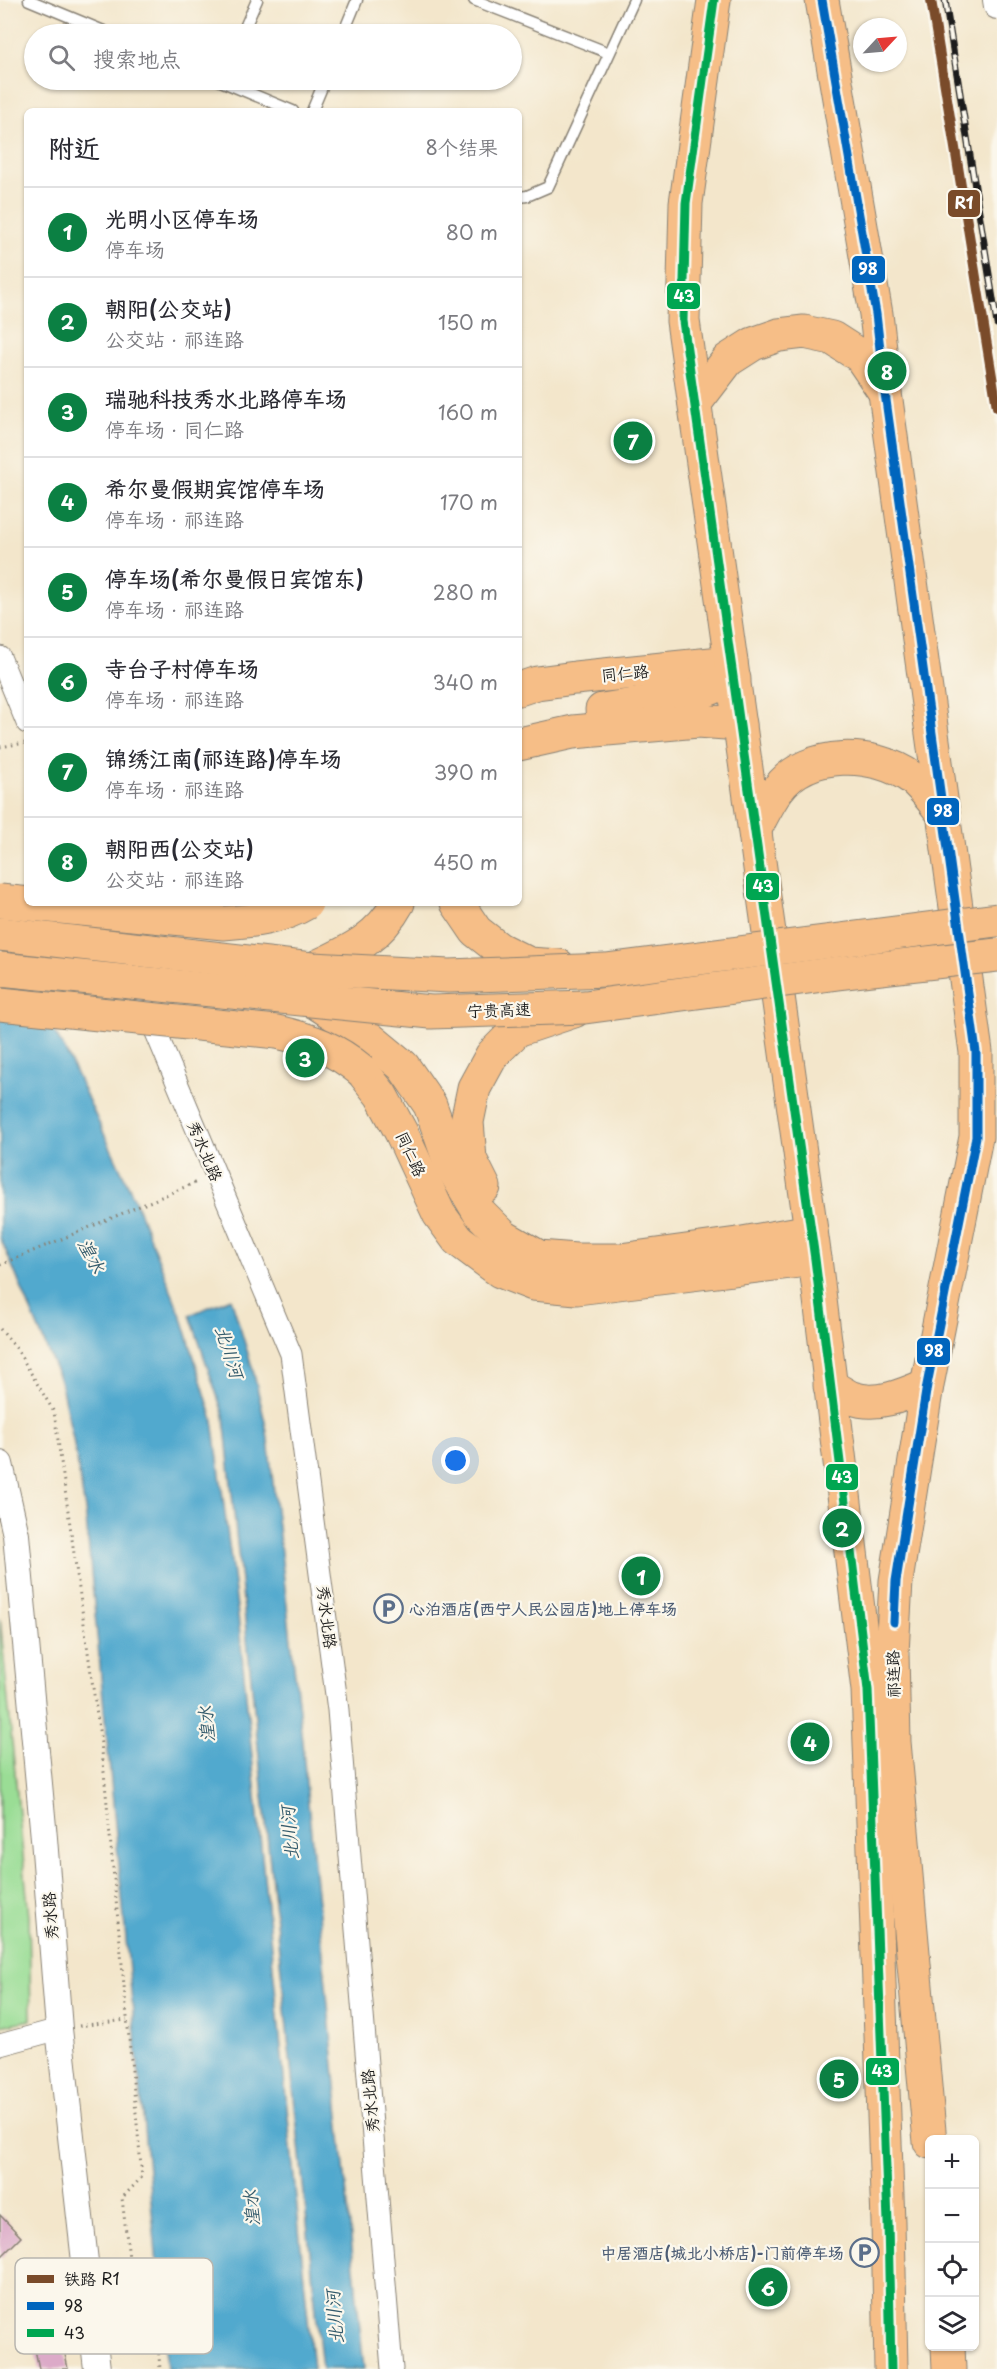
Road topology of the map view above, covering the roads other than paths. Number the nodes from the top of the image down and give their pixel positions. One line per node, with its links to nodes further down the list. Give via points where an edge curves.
1 (29, 0): 10 (lane)
2 (257, 0): 11 (lane)
3 (357, 0): 12 (lane)
4 (474, 0): 13 (lane)
5 (633, 0): 13 (lane)
6 (714, 0): 20 (main road, 祁连路, via 686,203 683,321)
7 (822, 0): 19 (main road, 祁连路, via 876,314)
8 (996, 0): 9 (street)
9 (997, 6)
10 (87, 24)
11 (246, 24)
12 (347, 24)
13 (609, 53): 18 (lane, via 548,187)
14 (244, 90): 16 (lane)
15 (321, 90): 17 (lane)
16 (286, 108)
17 (313, 108)
18 (522, 197)
19 (885, 393): 20 (main road, via 860,356 832,338 804,332 778,335 744,349 728,360); 28 (main road, 祁连路)
20 (695, 403): 22 (main road, 祁连路)
21 (0, 657): 24 (street)
22 (733, 670): 23 (main road, 同仁路, via 641,671); 25 (main road, via 692,696); 26 (main road, 祁连路)
23 (522, 688)
24 (24, 716)
25 (522, 724)
26 (740, 724): 27 (main road, via 698,722 584,731); 29 (main road, 祁连路)
27 (522, 743)
28 (943, 813): 29 (main road, via 913,779 886,764 857,757 827,760 801,771 779,788); 49 (main road, 祁连路, via 976,1052 976,1137)
29 (755, 829): 48 (main road, 祁连路)
30 (0, 901): 31 (main road, bridge)
31 (24, 903)
32 (51, 906): 34 (main road, bridge, via 224,923 260,920)
33 (103, 906): 59 (street, 秀水北路, via 291,1354 339,1710)
34 (301, 906)
35 (396, 906): 44 (main road, via 379,931)
36 (459, 906): 42 (main road, bridge, via 476,931 499,949 529,964)
37 (997, 920): 42 (main road, 宁贵高速, bridge)
38 (0, 934): 44 (main road, 宁贵高速, bridge)
39 (997, 955): 43 (main road, 宁贵高速, bridge)
40 (997, 964): 43 (main road, bridge)
41 (0, 969): 44 (main road, 宁贵高速, bridge)
42 (606, 969): 44 (main road, 宁贵高速, bridge)
43 (838, 973): 46 (main road, 宁贵高速, bridge)
44 (313, 985): 46 (main road, 宁贵高速, bridge, via 430,1011); 47 (main road, via 403,1066)
45 (0, 1004): 48 (main road, 同仁路, bridge, via 277,1032 311,1040 340,1053 362,1071 381,1095 439,1214 459,1240 500,1271 533,1284 577,1288)
46 (585, 1007): 47 (main road, bridge, via 517,1030 492,1055 474,1088)
47 (461, 1162): 48 (main road, via 514,1224 546,1240 570,1246 726,1228)
48 (812, 1234): 50 (main road, 祁连路)
49 (927, 1385): 50 (main road, via 901,1396 873,1401 852,1398); 54 (main road, 祁连路, via 896,1581 891,1653 894,1742)
50 (830, 1386): 60 (main road, 祁连路, via 868,1690)
51 (0, 1464): 52 (street, 秀水路, via 16,1535)
52 (59, 2029): 53 (street); 55 (street, 秀水路)
53 (0, 2045)
54 (929, 2135)
55 (85, 2258)
56 (948, 2351): 61 (main road)
57 (95, 2354): 58 (street, 秀水路)
58 (97, 2369)
59 (392, 2369)
60 (891, 2369)
61 (949, 2369)

